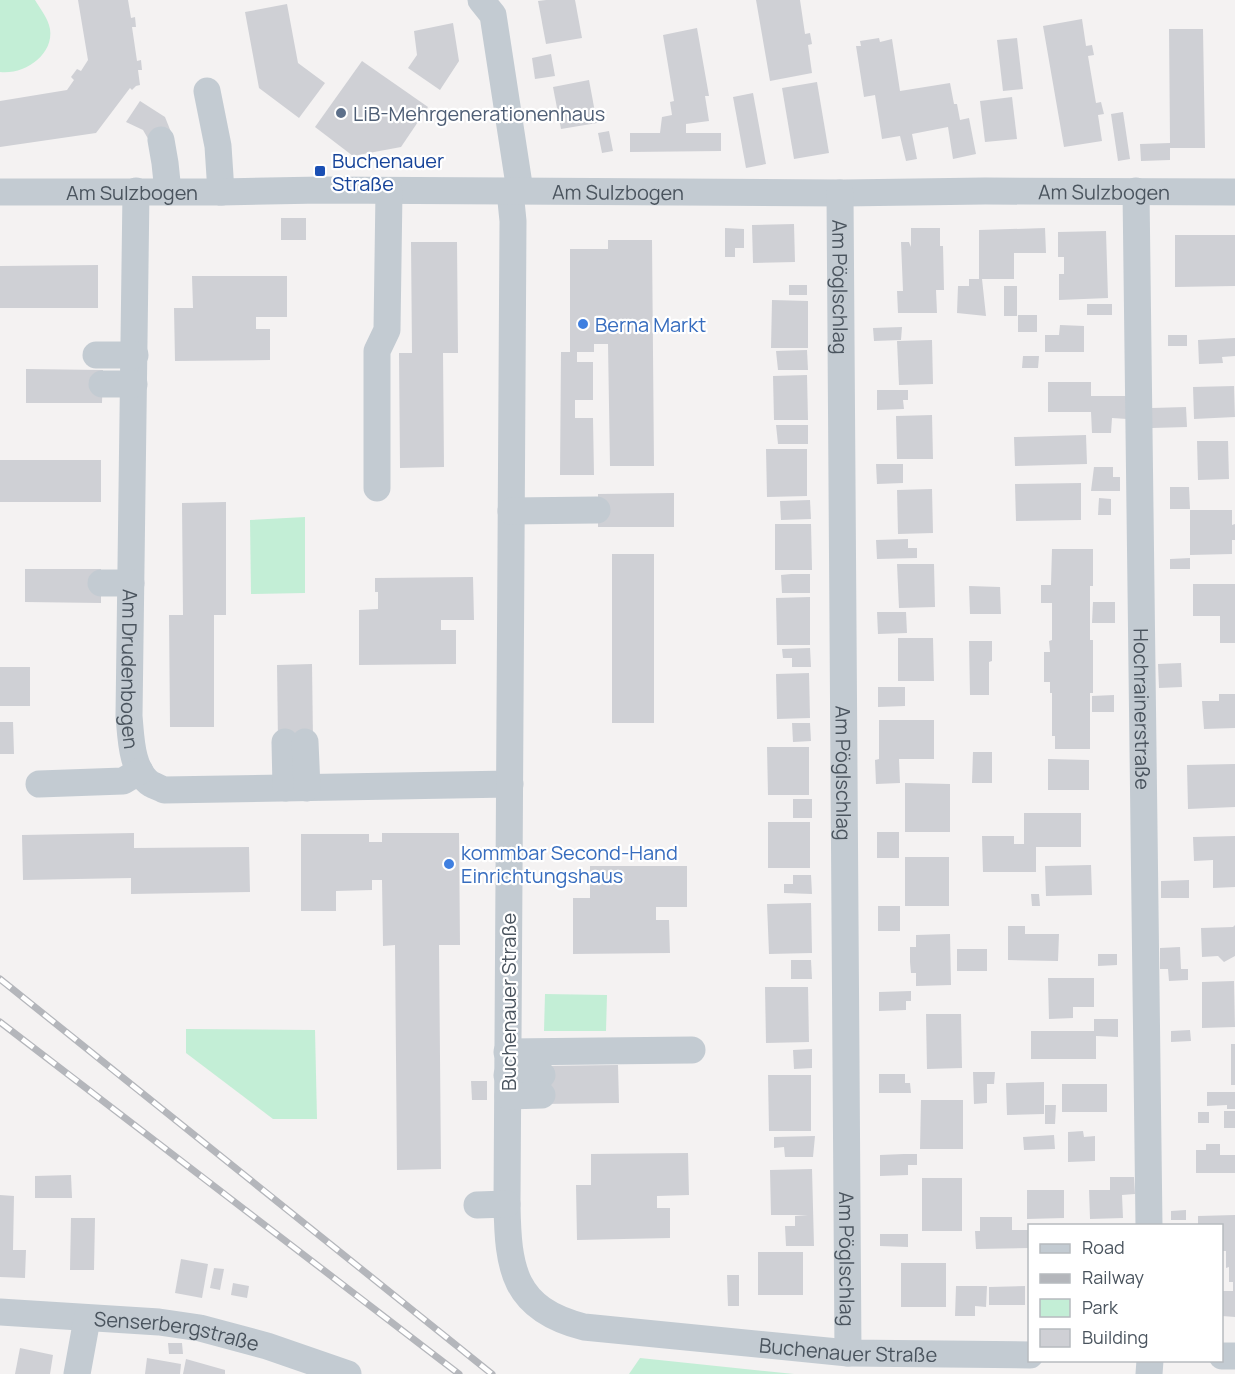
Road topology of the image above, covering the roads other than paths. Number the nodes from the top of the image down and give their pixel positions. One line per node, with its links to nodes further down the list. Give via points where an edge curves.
1 (482, 0): 6 (street, Buchenauer Straße, via 493,15)
2 (207, 91): 10 (street, via 218,146 227,158)
3 (161, 140): 9 (street)
4 (136, 191): 8 (street, Am Sulzbogen); 9 (street, Am Sulzbogen); 14 (street, Am Drudenbogen)
5 (389, 191): 6 (street, Am Sulzbogen); 10 (street, Am Sulzbogen); 17 (street, via 387,330 377,351)
6 (515, 191): 12 (street, Am Sulzbogen); 19 (street, Buchenauer Straße)
7 (1136, 191): 11 (street, Am Sulzbogen); 12 (street, Am Sulzbogen); 32 (street, Hochrainerstraße)
8 (0, 192)
9 (168, 192): 10 (street, Am Sulzbogen)
10 (221, 192)
11 (1235, 192)
12 (840, 193): 35 (street, Am Pöglschlag)
13 (96, 355): 14 (street)
14 (135, 355): 16 (street, Am Drudenbogen)
15 (102, 384): 16 (street)
16 (134, 384): 21 (street, Am Drudenbogen, via 145,431)
17 (377, 488)
18 (597, 510): 19 (street)
19 (511, 512): 25 (street, Buchenauer Straße)
20 (101, 583): 21 (street)
21 (131, 583): 23 (street, Am Drudenbogen, via 129,716 131,744)
22 (295, 742): 26 (street)
23 (140, 771): 24 (street, via 123,781); 26 (street, Am Drudenbogen, via 149,783 164,790)
24 (39, 784)
25 (510, 784): 26 (street, Am Drudenbogen); 28 (street, Buchenauer Straße)
26 (296, 788)
27 (692, 1050): 28 (street)
28 (507, 1074): 29 (street); 30 (street, Buchenauer Straße)
29 (542, 1085)
30 (507, 1204): 31 (street); 35 (street, Buchenauer Straße, via 508,1246 520,1285 544,1312 563,1322)
31 (477, 1205)
32 (1149, 1224)
33 (0, 1312): 34 (street, Senserbergstraße)
34 (87, 1318): 37 (street, Senserbergstraße, via 238,1328); 38 (street)
35 (848, 1353): 36 (street, Buchenauer Straße)
36 (1028, 1355)
37 (336, 1372)
38 (77, 1374)

